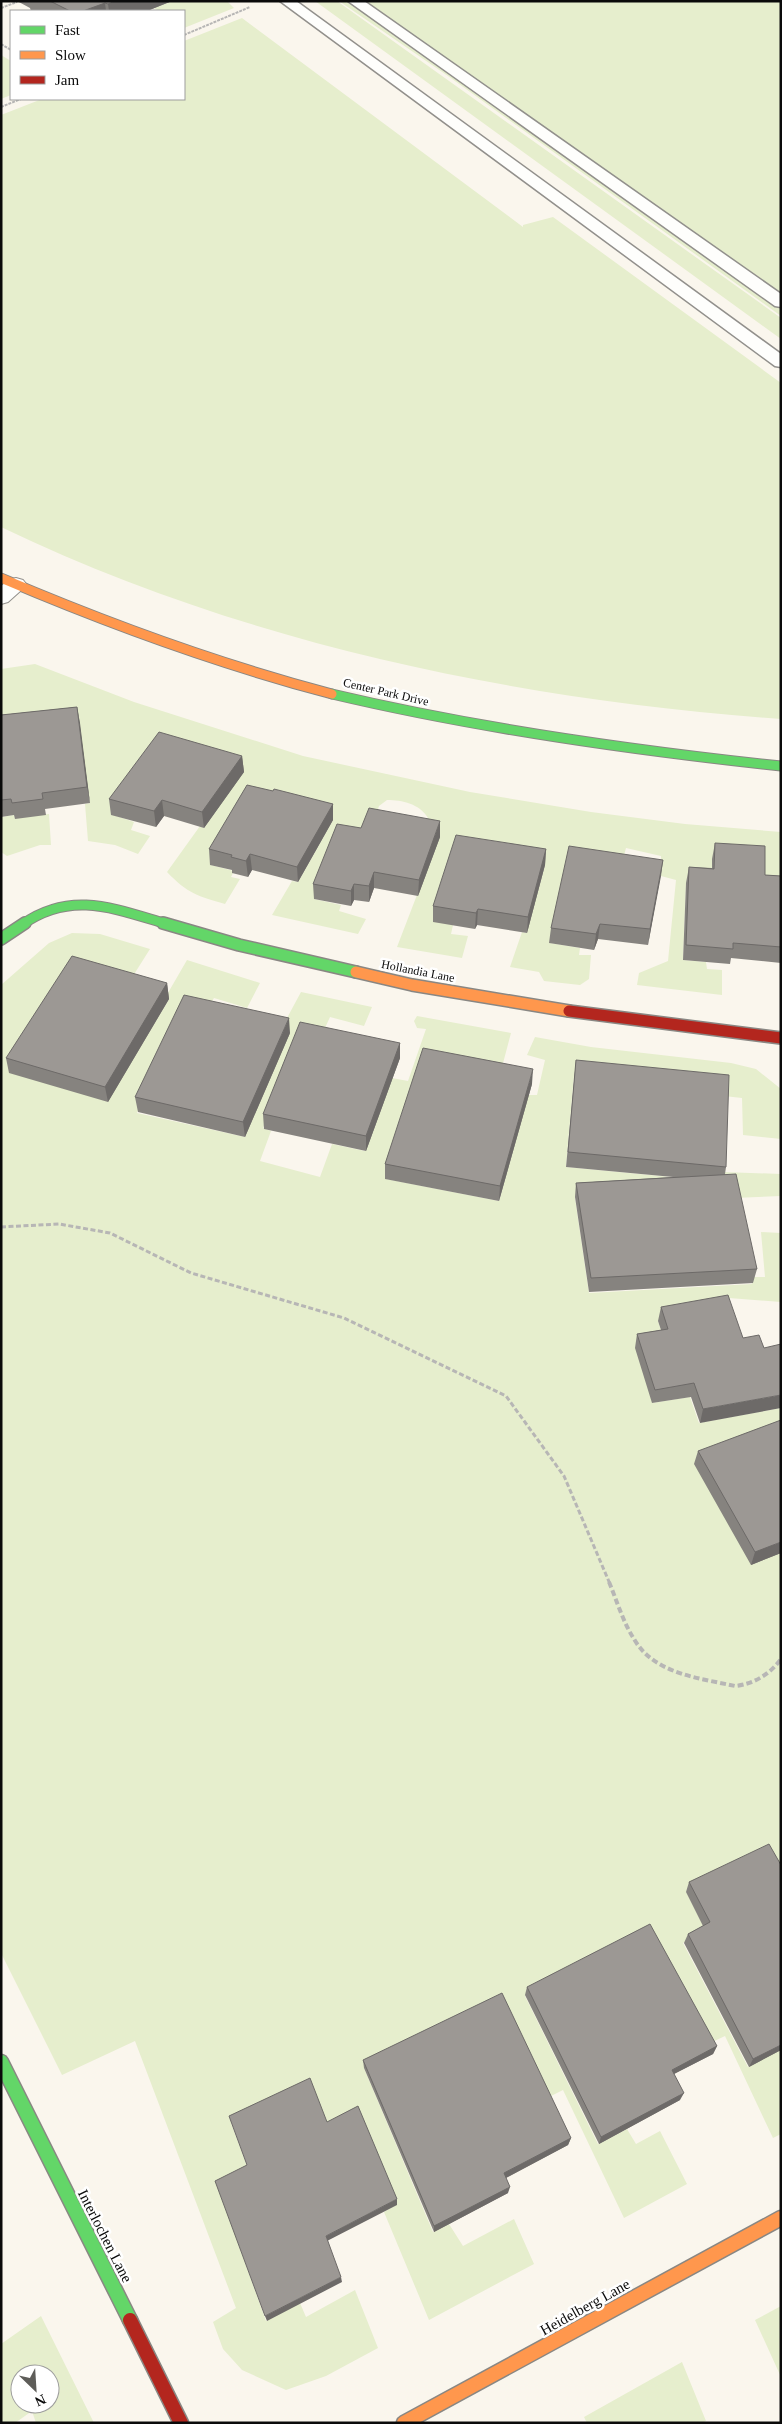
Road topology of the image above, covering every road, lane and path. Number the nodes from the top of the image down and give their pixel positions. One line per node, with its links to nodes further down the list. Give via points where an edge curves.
1 (287, 1): 10 (lane)
2 (355, 1): 9 (lane)
3 (17, 2): 5 (path)
4 (251, 7): 6 (path)
5 (1, 8)
6 (185, 35)
7 (19, 100): 8 (path)
8 (1, 107)
9 (781, 302)
10 (781, 362)
11 (6, 587): 12 (street, Center Park Drive, via 204,658 366,702 576,743)
12 (781, 766)
13 (1, 939): 14 (street, Hollandia Lane, via 37,914 82,903 114,909 238,945 412,985 619,1019)
14 (781, 1038)
15 (1, 1227): 16 (path, via 59,1224 110,1233 191,1273 344,1318 506,1396 564,1476 634,1640 652,1660 678,1674 735,1686 771,1672)
16 (781, 1659)
17 (1, 2062): 19 (street, Interlochen Lane)
18 (781, 2218): 20 (street, Heidelberg Lane)
19 (181, 2423)
20 (404, 2423)

